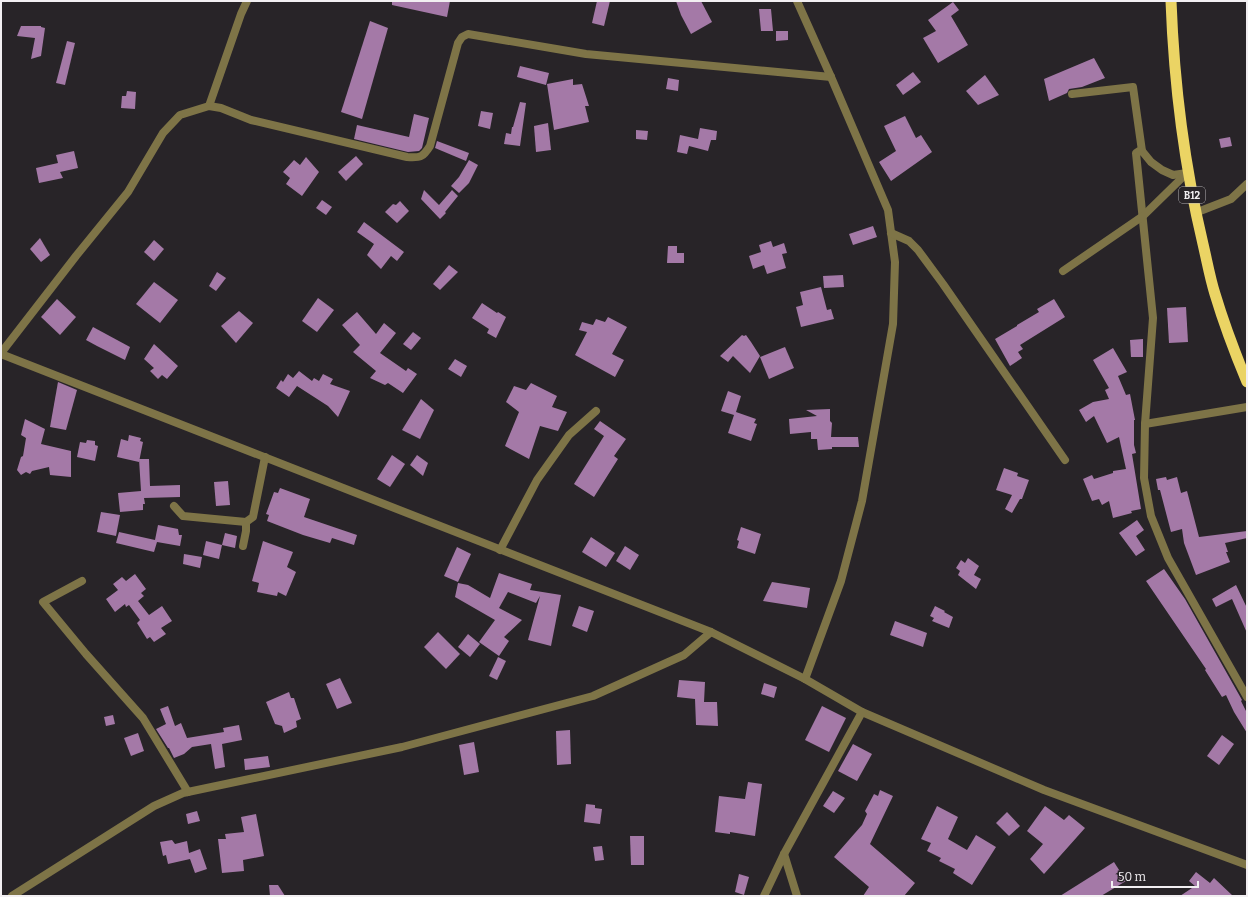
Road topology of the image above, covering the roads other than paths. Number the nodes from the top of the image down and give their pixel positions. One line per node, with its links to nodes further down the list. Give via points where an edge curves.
1 (247, 1): 6 (street)
2 (797, 1): 4 (street)
3 (1171, 1): 8 (highway, B12, via 1179,114)
4 (831, 77): 6 (street, via 586,54 468,34 458,42 430,146 424,155 418,158 251,120); 12 (street, via 888,210)
5 (1072, 94): 7 (street, via 1133,87)
6 (209, 106): 14 (street, via 180,115 163,133 128,192)
7 (1142, 151): 8 (street, via 1162,170 1173,175); 11 (street, via 1136,153 1136,157)
8 (1188, 173): 10 (highway, B12); 11 (street)
9 (1247, 184): 10 (street, via 1231,199)
10 (1195, 213): 15 (highway, B12, via 1214,293)
11 (1143, 216): 13 (street); 18 (street, via 1153,318)
12 (891, 233): 20 (street, via 909,241 918,250); 27 (street, via 896,262 893,324 862,501 841,581)
13 (1063, 270)
14 (1, 353): 19 (street)
15 (1247, 382)
16 (1247, 407): 18 (street)
17 (596, 411): 24 (street, via 569,435 537,480)
18 (1145, 424): 28 (street, via 1144,478 1151,516 1168,558)
19 (265, 458): 22 (street, via 253,517); 24 (street)
20 (1065, 460)
21 (174, 506): 22 (street, via 183,516)
22 (246, 522): 23 (street)
23 (243, 546)
24 (500, 550): 26 (street)
25 (82, 581): 30 (street, via 43,602 143,718)
26 (711, 632): 27 (street); 30 (street, via 684,655 593,696 402,747)
27 (805, 679): 29 (street)
28 (1247, 697)
29 (862, 712): 31 (street); 32 (street, via 1044,790)
30 (188, 792): 33 (street, via 154,806)
31 (784, 854): 34 (street); 35 (street)
32 (1247, 865)
33 (12, 896)
34 (764, 896)
35 (797, 896)

